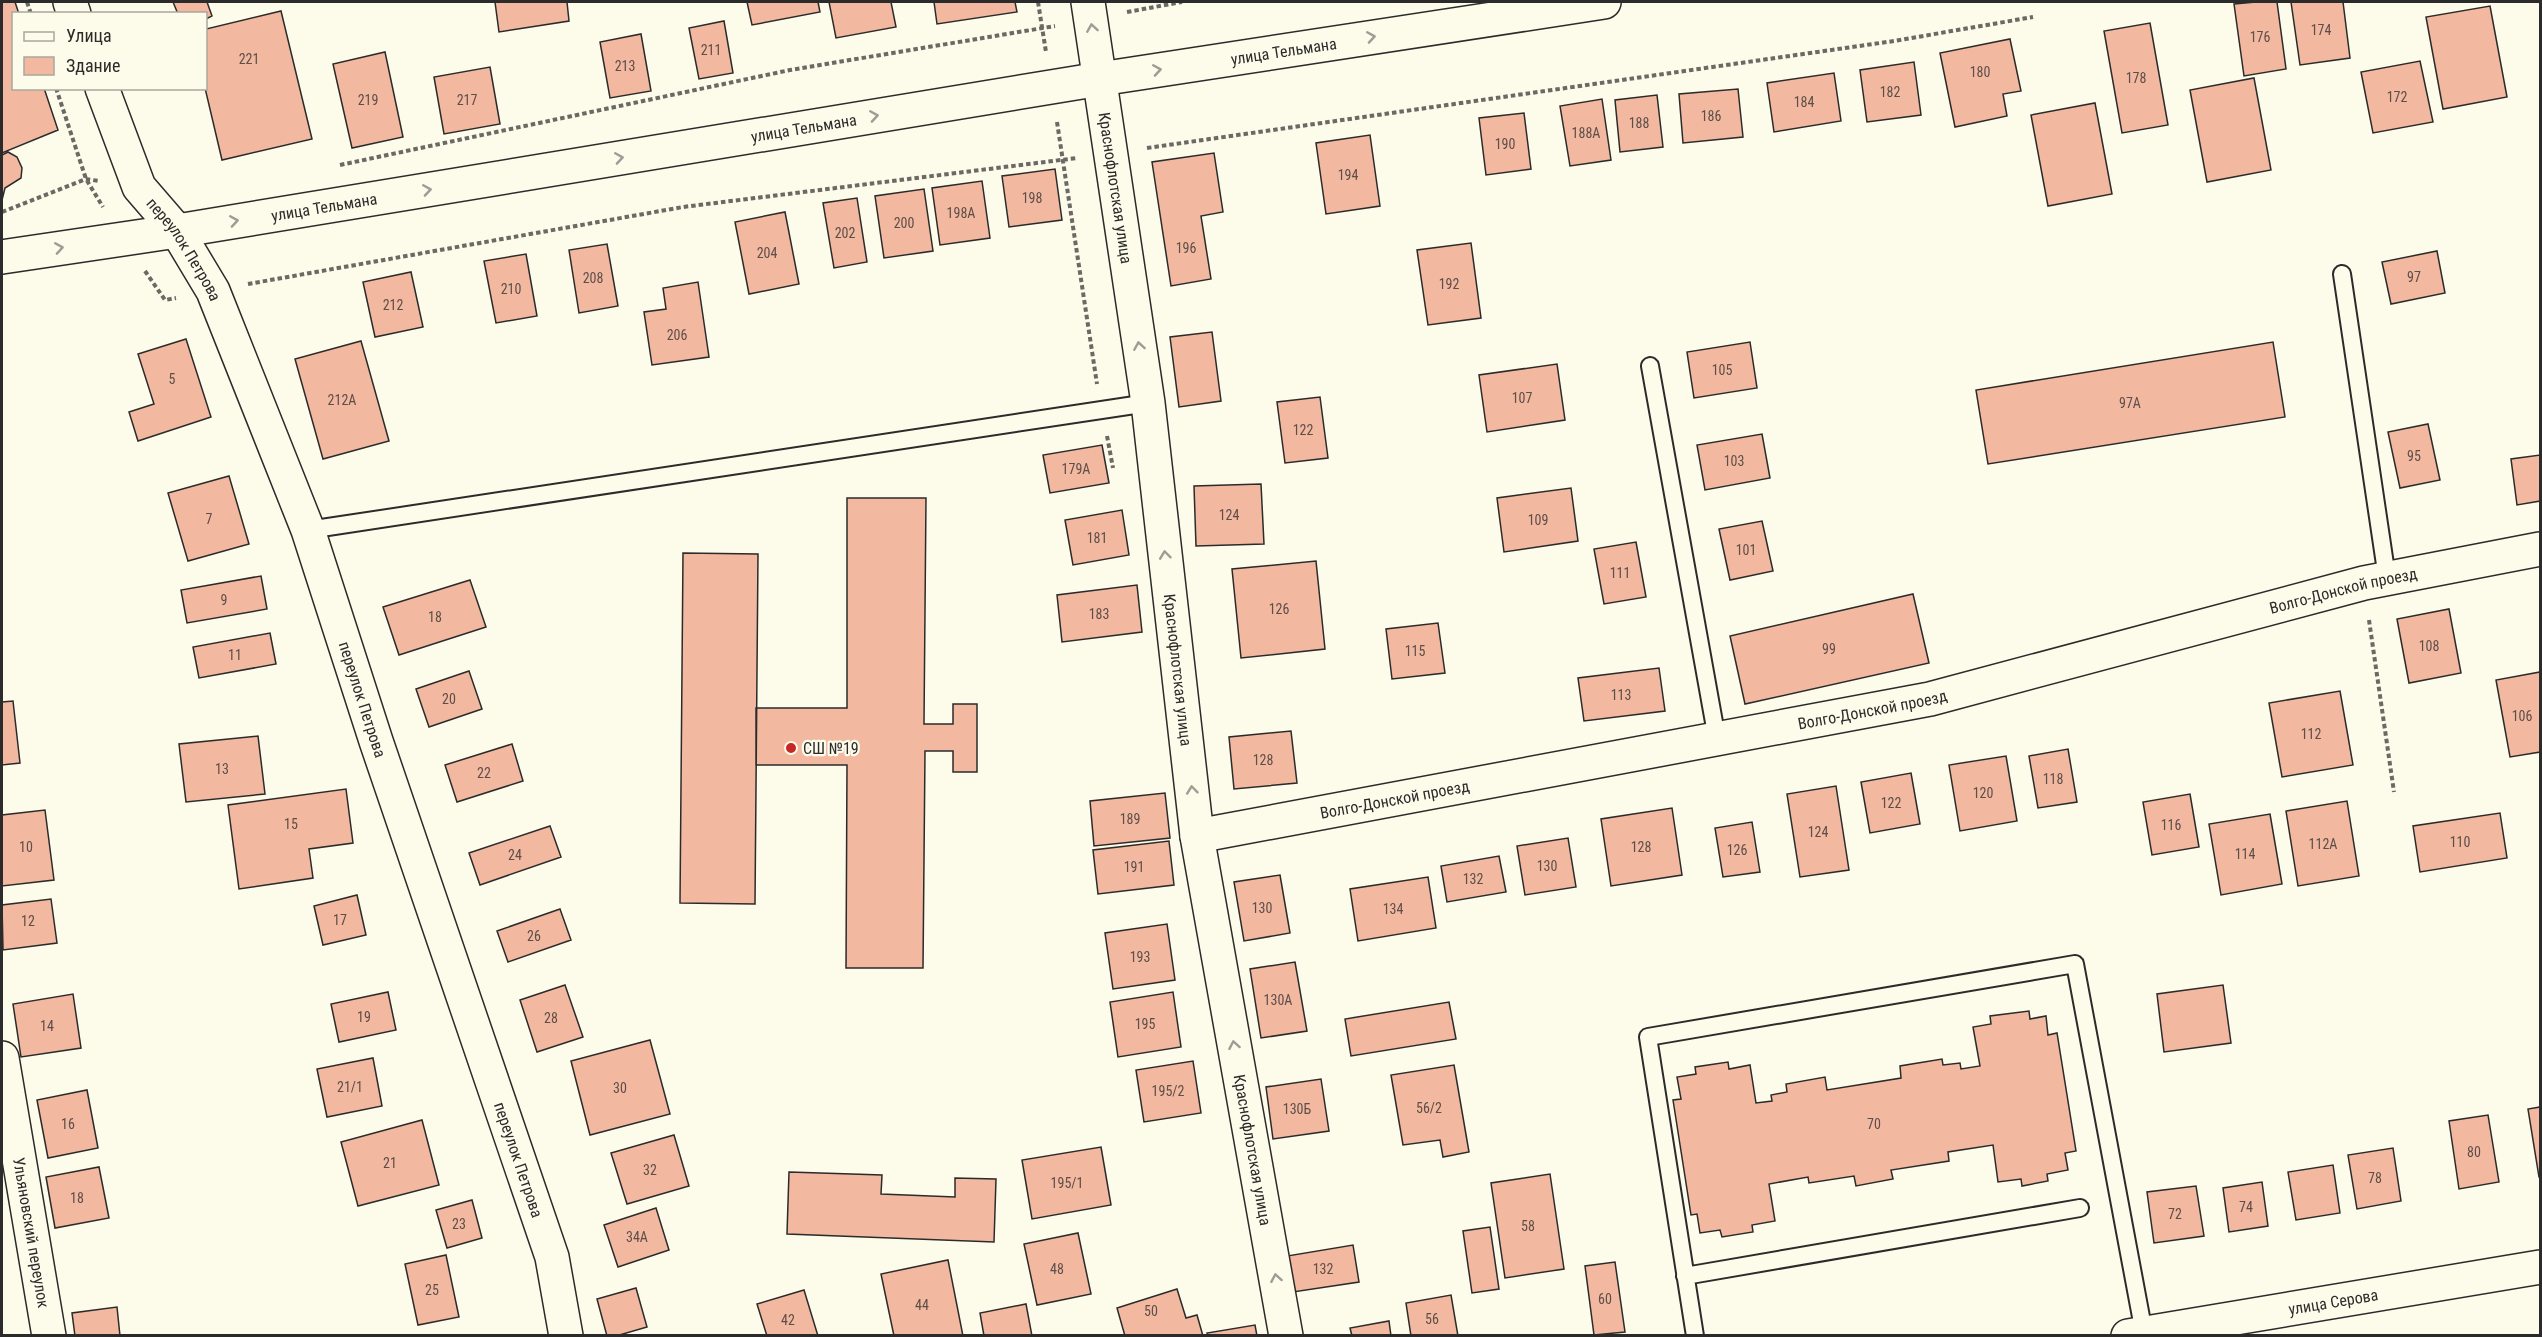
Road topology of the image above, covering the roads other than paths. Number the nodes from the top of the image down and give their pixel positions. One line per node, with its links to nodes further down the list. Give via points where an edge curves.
1 (1604, 2): 3 (street, улица Тельмана, one-way to 1)
2 (1089, 10): 3 (street, Краснофлотская улица, one-way to 2)
3 (1100, 79): 5 (street, улица Тельмана, one-way to 3); 9 (street, Краснофлотская улица, one-way to 3)
4 (103, 90): 5 (street, переулок Петрова, via 139,187)
5 (177, 231): 6 (street, улица Тельмана, one-way to 5); 10 (street, переулок Петрова, via 213,291)
6 (2, 257)
7 (2342, 274): 12 (lane)
8 (1650, 366): 13 (lane)
9 (1148, 403): 10 (lane); 14 (street, Краснофлотская улица, one-way to 9)
10 (308, 530): 21 (street, переулок Петрова, via 552,1257)
11 (2541, 549): 12 (street, Волго-Донской проезд)
12 (2376, 580): 13 (street, Волго-Донской проезд, via 1930,699)
13 (1717, 739): 14 (street, Волго-Донской проезд)
14 (1197, 836): 22 (street, Краснофлотская улица, one-way to 14)
15 (2, 1058): 20 (street, Ульяновский переулок)
16 (2080, 1208): 18 (lane)
17 (2541, 1267): 19 (street, улица Серова)
18 (1685, 1276): 19 (lane, via 1648,1037 2075,964); 23 (lane)
19 (2136, 1334)
20 (49, 1335)
21 (566, 1335)
22 (1286, 1335)
23 (1695, 1335)

